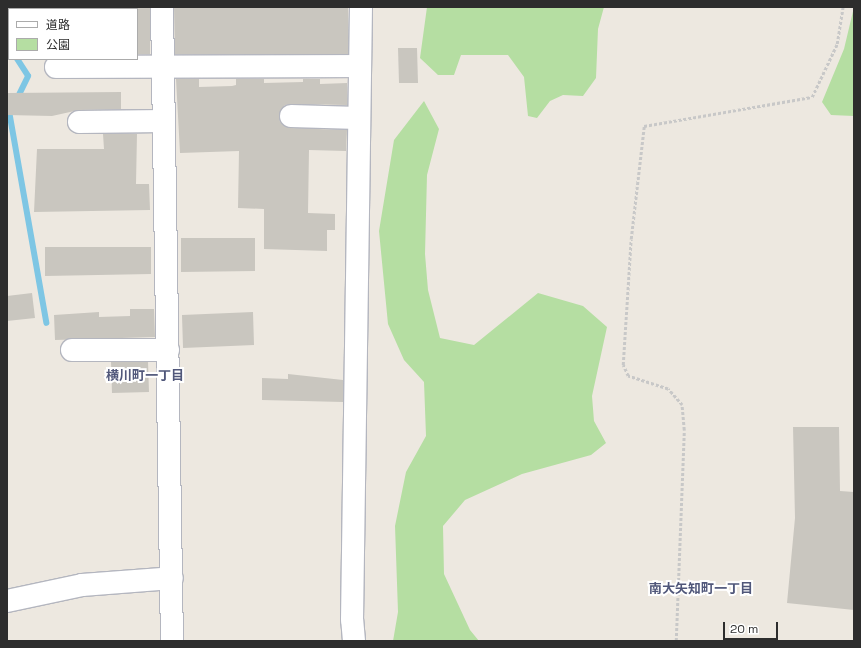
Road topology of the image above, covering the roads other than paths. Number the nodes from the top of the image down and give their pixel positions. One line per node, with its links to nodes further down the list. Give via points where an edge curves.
1 (162, 7): 5 (street)
2 (361, 7): 3 (street)
3 (360, 66): 5 (street); 7 (street)
4 (56, 67): 5 (street)
5 (162, 68): 8 (street)
6 (291, 116): 7 (street)
7 (358, 118): 15 (street, via 352,620)
8 (164, 121): 9 (street); 11 (street)
9 (79, 122)
10 (72, 350): 11 (street)
11 (168, 350): 12 (street)
12 (172, 578): 13 (street, via 82,585); 14 (street)
13 (7, 601)
14 (172, 641)
15 (354, 641)

